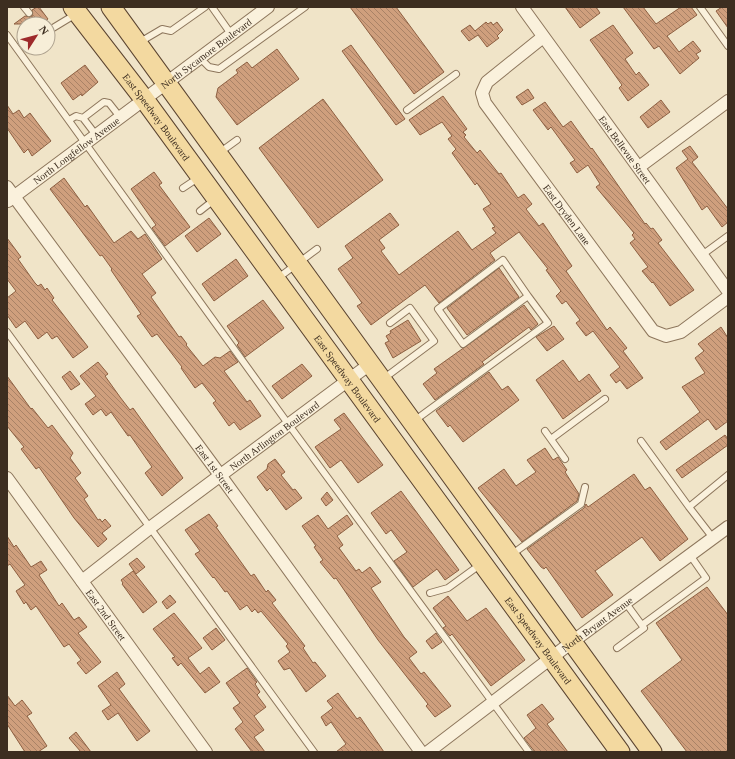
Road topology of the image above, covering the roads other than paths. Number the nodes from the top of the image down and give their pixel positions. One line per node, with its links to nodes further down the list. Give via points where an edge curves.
1 (24, 7): 10 (lane)
2 (112, 7): 15 (main road)
3 (206, 7): 15 (lane, via 171,31 162,29)
4 (212, 7): 12 (lane)
5 (268, 7): 12 (street, North Sycamore Boulevard)
6 (522, 7): 14 (street, East Bellevue Street)
7 (700, 7): 16 (lane)
8 (300, 8): 17 (lane, via 219,69 209,67)
9 (75, 10): 11 (lane); 20 (main road, East Speedway Boulevard)
10 (29, 13)
11 (56, 25)
12 (231, 34): 17 (street, North Sycamore Boulevard)
13 (7, 35): 25 (lane)
14 (544, 38): 29 (street, East Bellevue Street); 42 (street, East Dryden Lane, via 487,82 482,93 485,103 653,330 666,336 682,332)
15 (138, 44): 19 (main road)
16 (728, 46)
17 (200, 57): 19 (street, North Sycamore Boulevard)
18 (456, 74): 22 (lane)
19 (165, 82): 20 (street, North Sycamore Boulevard); 28 (main road)
20 (144, 99): 23 (street, North Longfellow Avenue); 30 (main road, East Speedway Boulevard)
21 (728, 101): 29 (street)
22 (407, 110)
23 (120, 117): 24 (lane, via 107,102); 26 (street, North Longfellow Avenue)
24 (83, 118): 25 (lane, via 76,116); 26 (lane)
25 (69, 120): 26 (lane)
26 (91, 139): 32 (street, North Longfellow Avenue); 50 (lane)
27 (237, 140): 28 (lane)
28 (217, 154): 38 (main road)
29 (639, 167): 37 (street, East Bellevue Street)
30 (201, 176): 31 (lane); 33 (main road, East Speedway Boulevard)
31 (183, 188)
32 (9, 195): 55 (street, East 1st Street)
33 (217, 198): 34 (lane); 39 (main road, East Speedway Boulevard)
34 (200, 211)
35 (728, 236): 37 (lane)
36 (317, 249): 38 (lane)
37 (702, 255): 40 (street, East Bellevue Street)
38 (297, 263): 39 (lane); 45 (main road)
39 (276, 279): 46 (main road, East Speedway Boulevard)
40 (728, 292)
41 (528, 296): 41 (lane, via 463,344 438,309 503,260); 49 (lane, via 548,322)
42 (728, 297)
43 (390, 323): 47 (lane, via 410,308 434,341)
44 (7, 332): 60 (lane)
45 (370, 364): 46 (street, North Arlington Boulevard); 47 (main road)
46 (349, 379): 50 (street, North Arlington Boulevard); 65 (main road, East Speedway Boulevard)
47 (382, 380): 49 (main road)
48 (606, 399): 52 (lane)
49 (412, 422): 64 (main road)
50 (289, 425): 55 (street, North Arlington Boulevard); 73 (lane)
51 (545, 431): 52 (lane)
52 (551, 439): 54 (lane)
53 (641, 441): 59 (lane)
54 (566, 459)
55 (220, 475): 60 (street, North Arlington Boulevard); 76 (street, East 1st Street)
56 (728, 475): 59 (lane)
57 (7, 478): 66 (street, East 2nd Street)
58 (585, 487): 64 (lane, via 581,504)
59 (688, 507): 62 (lane)
60 (151, 527): 66 (street, North Arlington Boulevard); 75 (lane)
61 (728, 527): 62 (street, North Bryant Avenue)
62 (713, 538): 63 (street, North Bryant Avenue)
63 (690, 555): 68 (street, North Bryant Avenue); 69 (lane, via 706,578)
64 (510, 556): 70 (main road)
65 (482, 563): 67 (lane, via 448,588); 72 (main road, East Speedway Boulevard)
66 (82, 581): 74 (street, East 2nd Street)
67 (430, 594)
68 (625, 602): 69 (lane); 70 (street, North Bryant Avenue)
69 (642, 625): 71 (lane, via 644,628)
70 (572, 642): 72 (street, North Bryant Avenue); 80 (main road)
71 (617, 648)
72 (551, 658): 73 (street, North Bryant Avenue); 79 (main road, East Speedway Boulevard)
73 (494, 703): 77 (street, North Bryant Avenue); 78 (lane)
74 (206, 752)
75 (314, 752)
76 (421, 752)
77 (428, 752)
78 (529, 752)
79 (620, 752)
80 (652, 752)

